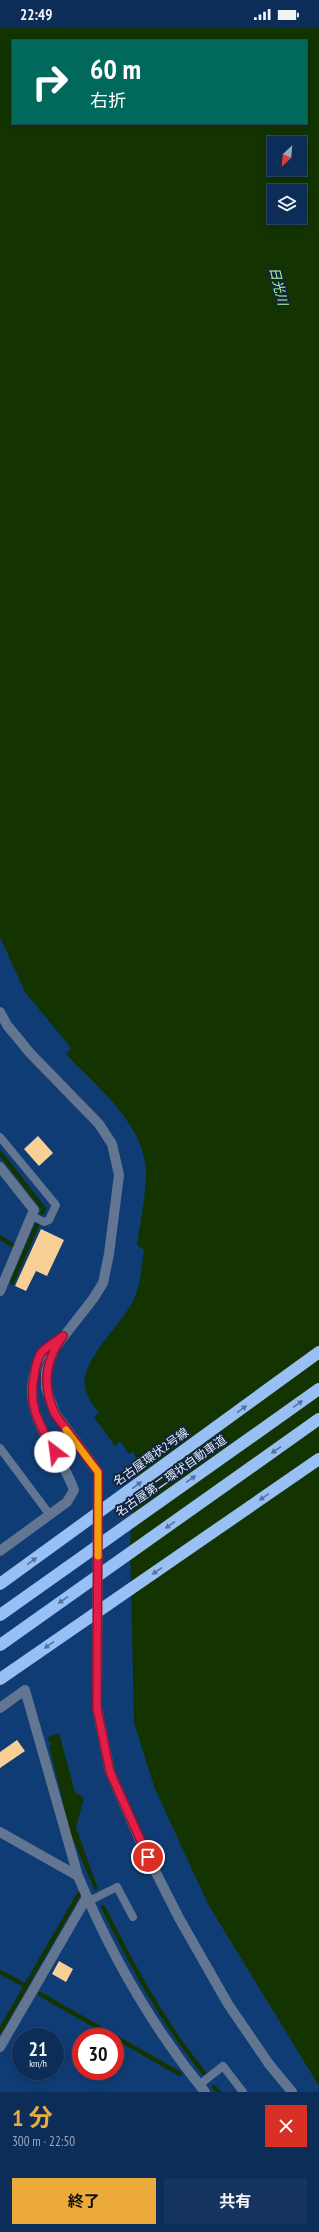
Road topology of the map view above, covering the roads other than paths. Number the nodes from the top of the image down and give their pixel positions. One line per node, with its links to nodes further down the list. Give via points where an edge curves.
1 (0, 1012): 6 (street, via 7,1025 30,1053 99,1124 112,1144 117,1159 119,1174 103,1283)
2 (0, 1137): 4 (lane, via 56,1205 49,1220 44,1222)
3 (0, 1167): 4 (street, via 34,1210)
4 (32, 1216): 5 (street)
5 (0, 1291)
6 (63, 1336): 12 (street, via 41,1353 32,1388 32,1406 39,1424 74,1490 67,1502); 26 (street, via 46,1372 46,1388 55,1414 98,1472 97,1708 110,1772 142,1845 179,1918 228,2004 269,2064)
7 (319, 1352): 14 (highway, 名古屋環状2号線, one-way to 7, bridge)
8 (319, 1389): 15 (highway, 名古屋第二環状自動車道, one-way to 8, bridge)
9 (319, 1419): 16 (highway, one-way to 16, bridge)
10 (0, 1448): 12 (lane)
11 (319, 1459): 17 (highway, one-way to 17, bridge)
12 (50, 1515): 13 (street)
13 (0, 1551)
14 (0, 1584)
15 (0, 1615)
16 (0, 1645)
17 (0, 1679)
18 (0, 1708): 20 (street, via 25,1690)
19 (0, 1832): 20 (street)
20 (78, 1876): 21 (street)
21 (88, 1899): 22 (lane, via 117,1887); 23 (street); 24 (street, via 116,1957 170,2047)
22 (132, 1917)
23 (0, 2047)
24 (202, 2088): 25 (lane, via 223,2066)
25 (243, 2092)
26 (292, 2092)

